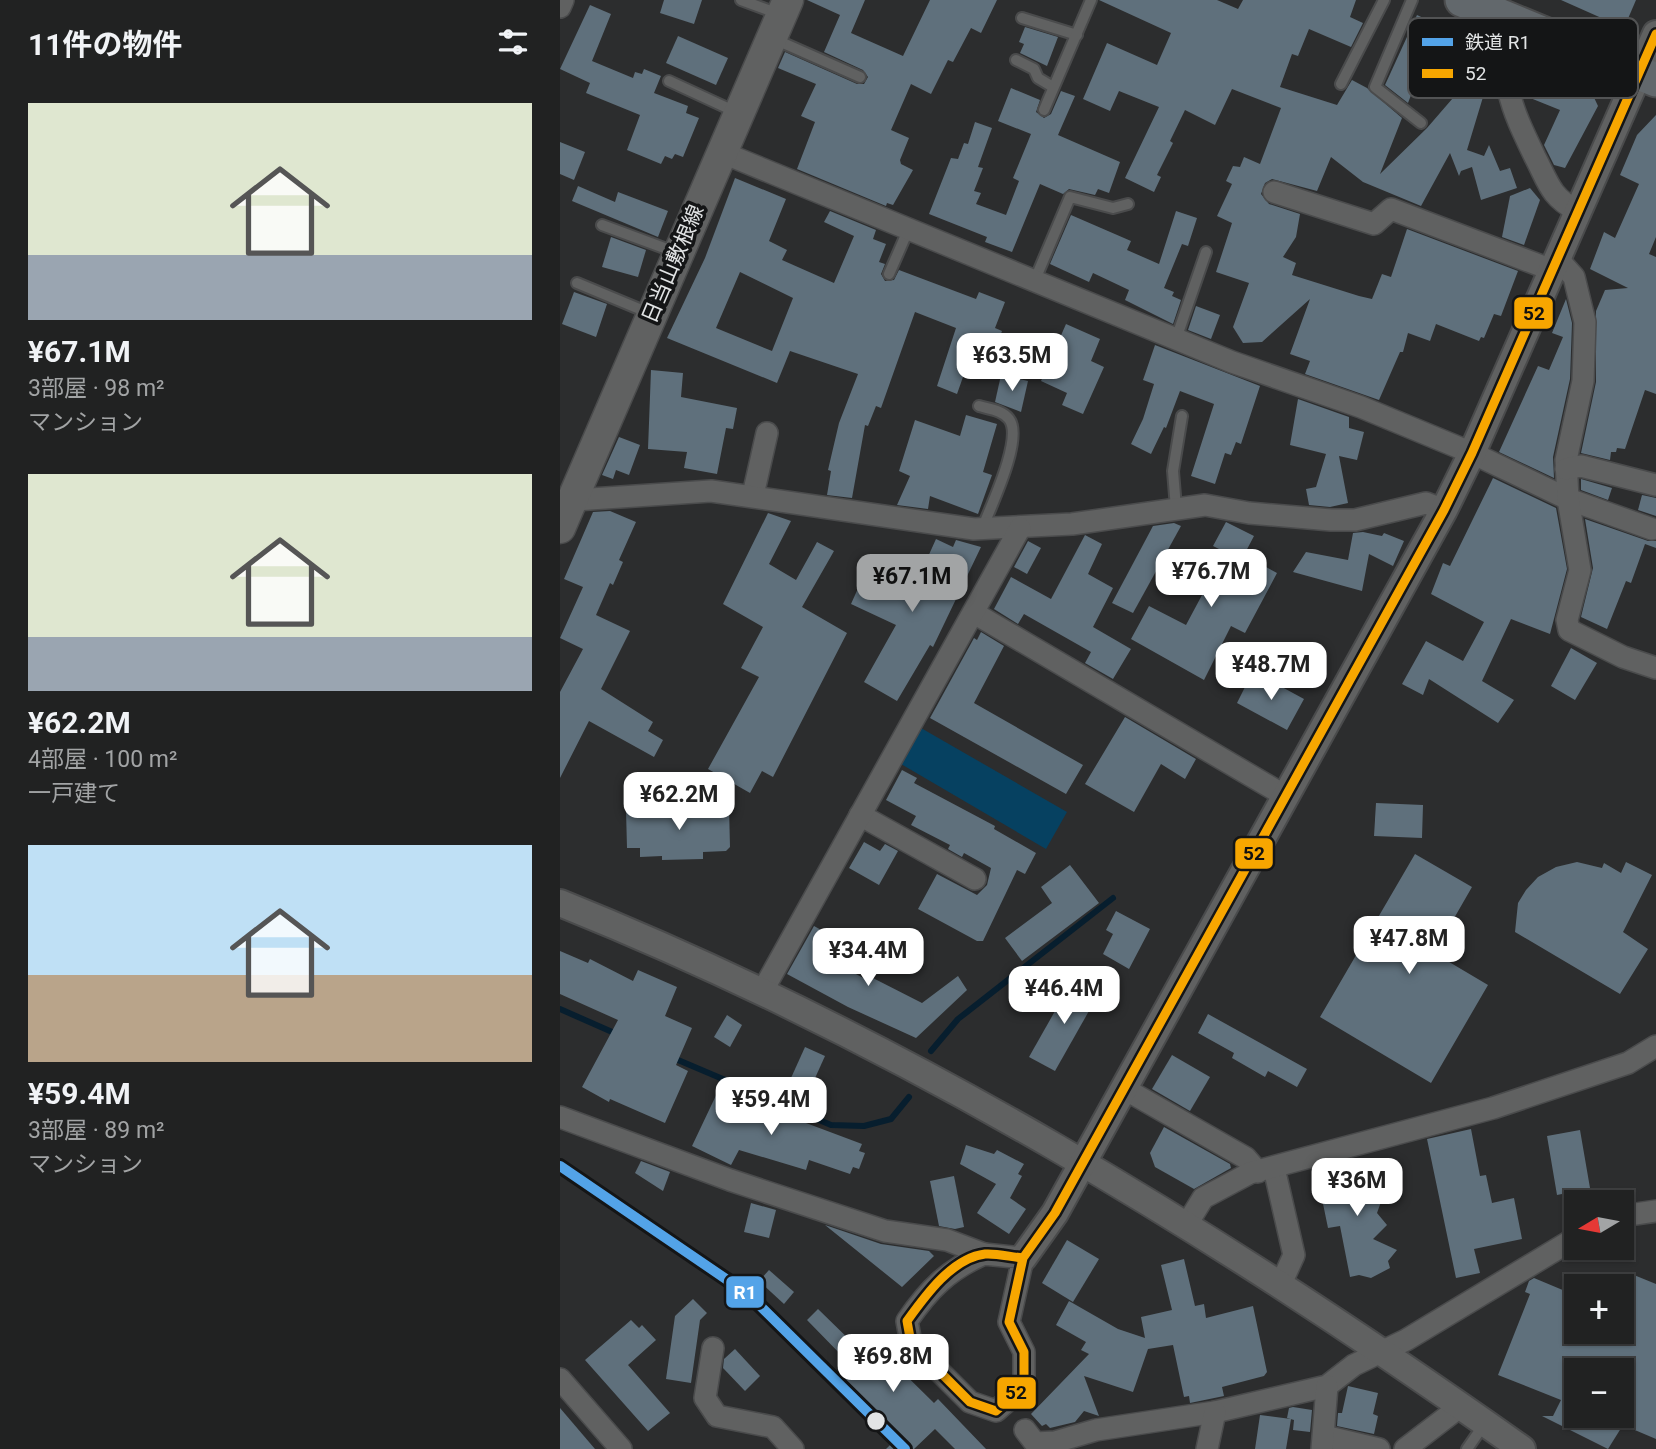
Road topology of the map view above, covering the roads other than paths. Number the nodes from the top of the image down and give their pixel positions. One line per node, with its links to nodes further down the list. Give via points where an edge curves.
1 (563, 0): 7 (street)
2 (741, 0): 9 (lane)
3 (1091, 0): 12 (lane)
4 (1384, 0): 17 (lane)
5 (1412, 0): 24 (lane, via 1375,87)
6 (1462, 0): 8 (main road)
7 (560, 7)
8 (1502, 11)
9 (780, 18): 15 (lane); 23 (main road, 日当山敷根線)
10 (1022, 18): 12 (lane)
11 (1656, 34): 14 (street)
12 (1077, 35): 18 (lane)
13 (1016, 60): 18 (lane)
14 (1647, 76): 19 (street)
15 (860, 77)
16 (669, 81): 23 (lane)
17 (1341, 84)
18 (1054, 87): 22 (lane)
19 (1638, 93)
20 (1510, 98): 28 (street, via 1557,200)
21 (1636, 98): 28 (street)
22 (1044, 110)
23 (738, 113): 25 (main road, 日当山敷根線)
24 (1421, 122)
25 (721, 152): 30 (street); 32 (main road, 日当山敷根線)
26 (1274, 192): 33 (street, via 1374,224 1391,209)
27 (1128, 204): 35 (lane, via 1113,208 1070,197)
28 (1577, 211): 33 (street)
29 (603, 225): 32 (lane)
30 (909, 228): 34 (lane); 35 (street)
31 (1206, 252): 38 (lane)
32 (678, 253): 37 (main road, 日当山敷根線)
33 (1554, 264): 42 (street); 43 (street, via 1574,277 1585,322 1583,380)
34 (889, 274)
35 (1034, 282): 38 (street)
36 (577, 283): 37 (lane)
37 (652, 314): 48 (main road, 日当山敷根線)
38 (1176, 339): 42 (street)
39 (979, 406): 51 (lane, via 999,411 1014,430)
40 (1182, 416): 47 (lane, via 1172,471)
41 (766, 433): 45 (street)
42 (1472, 453): 46 (street); 49 (street)
43 (1566, 469): 44 (street, via 1581,466); 46 (street)
44 (1656, 485)
45 (753, 495): 48 (street, via 698,491); 51 (street, via 947,528)
46 (1568, 499): 52 (street); 54 (street, via 1580,570 1567,620 1569,630)
47 (1176, 508): 49 (street, via 1205,505 1331,520 1355,520 1426,503); 50 (street)
48 (564, 510)
49 (1444, 510): 55 (street)
50 (1020, 528): 51 (street); 53 (street)
51 (982, 529)
52 (1653, 529)
53 (974, 613): 55 (street); 56 (street)
54 (1656, 668)
55 (1287, 796): 61 (street)
56 (860, 815): 57 (street); 59 (street)
57 (975, 879)
58 (560, 903): 59 (street)
59 (762, 992): 63 (street, via 958,1091)
60 (1656, 1046): 64 (street, via 1628,1063 1493,1108)
61 (1123, 1088): 63 (street); 64 (street)
62 (560, 1117): 69 (street, via 885,1231 947,1240)
63 (1082, 1162): 67 (street); 70 (street, via 1055,1213)
64 (1266, 1170): 67 (street, via 1203,1198); 71 (street, via 1294,1255)
65 (1656, 1211): 66 (street)
66 (1634, 1214)
67 (1187, 1224): 71 (street)
68 (1564, 1245): 73 (street)
69 (984, 1254): 70 (street); 70 (street, via 957,1266 907,1321 911,1343 970,1402 996,1411 1024,1386 1024,1352 1009,1322)
70 (1023, 1258)
71 (1280, 1286): 73 (street)
72 (713, 1348): 82 (street, via 705,1398 717,1416 773,1427)
73 (1380, 1351): 75 (street); 76 (street)
74 (560, 1379): 81 (street)
75 (1327, 1386): 77 (street); 80 (street)
76 (1461, 1406): 78 (street); 85 (street)
77 (1215, 1412): 79 (street, via 1097,1430 1055,1442 1035,1443); 83 (street)
78 (1485, 1423): 86 (lane); 87 (street)
79 (1025, 1430)
80 (1323, 1442): 84 (street)
81 (621, 1449)
82 (793, 1449)
83 (1207, 1449)
84 (1379, 1449)
85 (1405, 1449)
86 (1467, 1449)
87 (1522, 1449)

